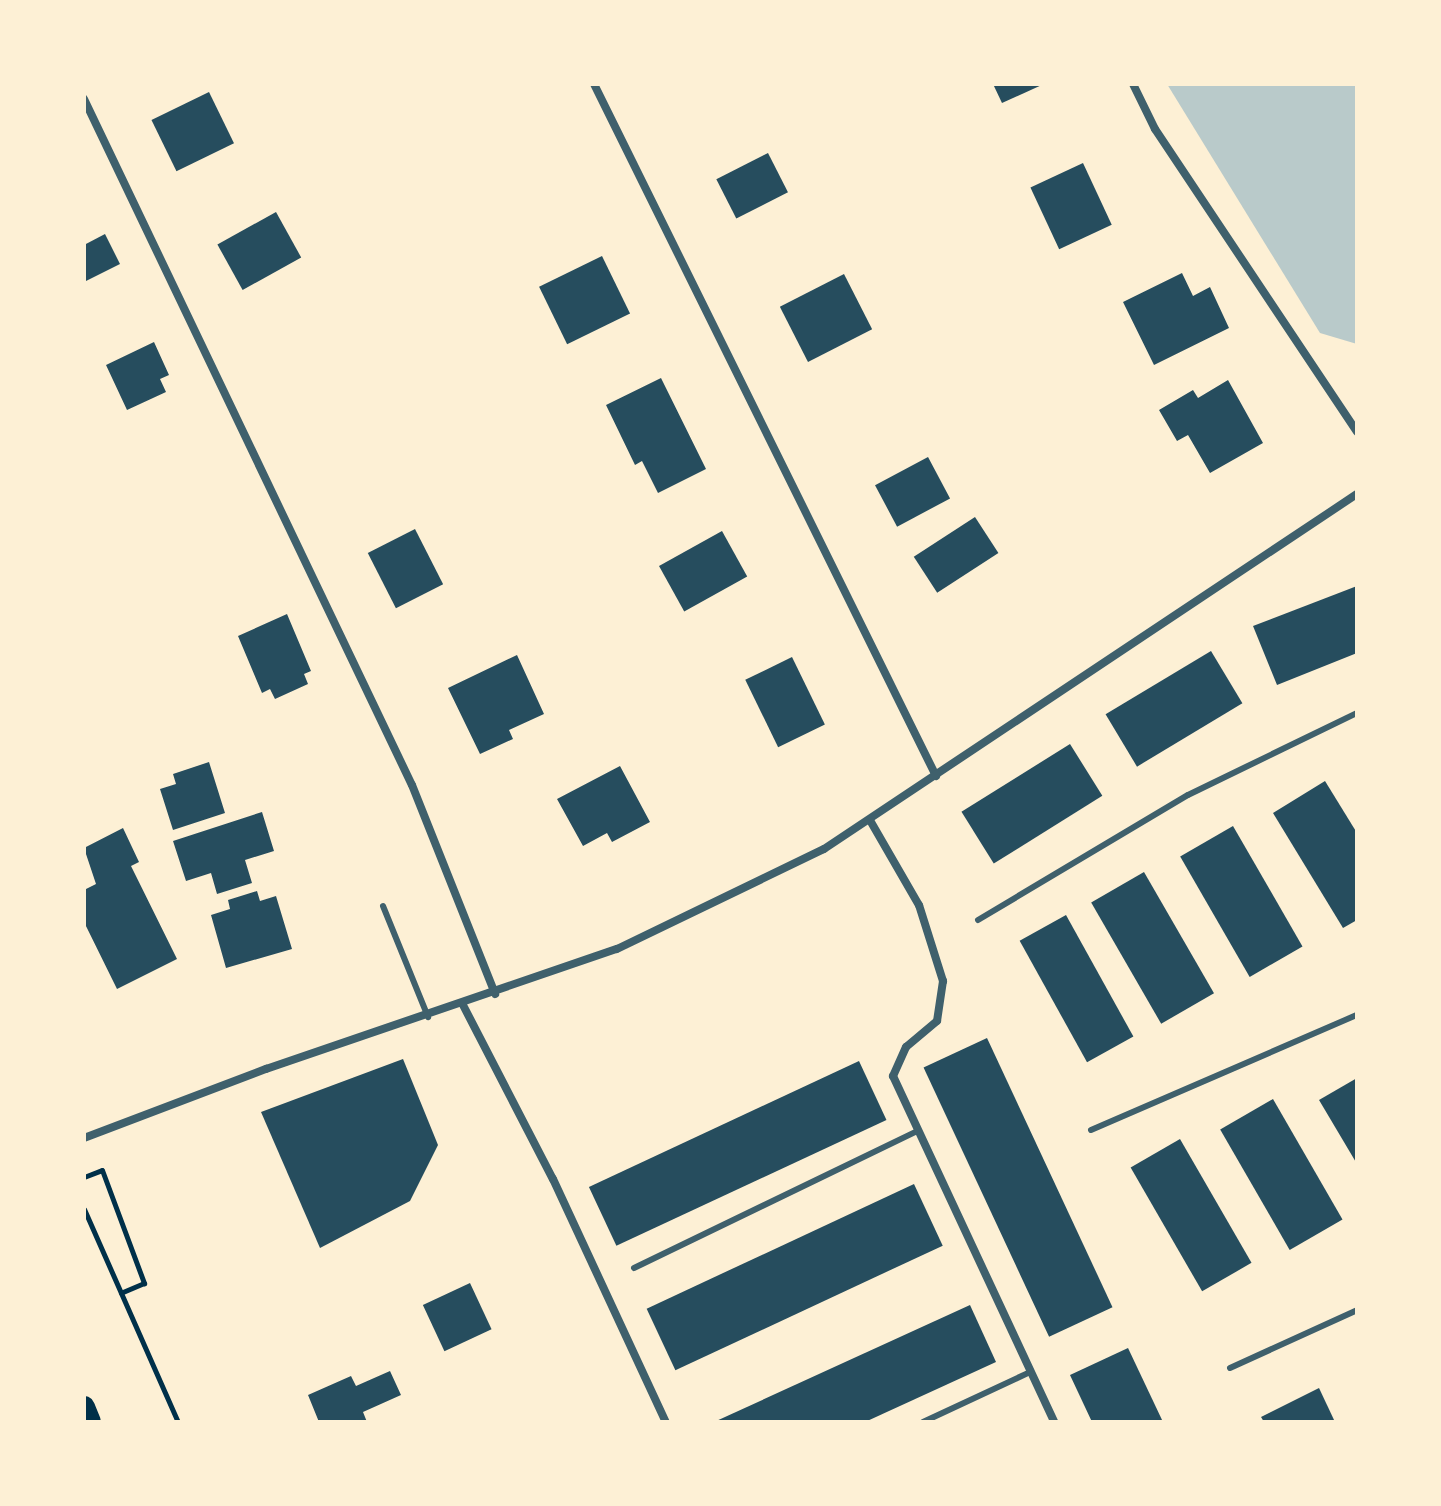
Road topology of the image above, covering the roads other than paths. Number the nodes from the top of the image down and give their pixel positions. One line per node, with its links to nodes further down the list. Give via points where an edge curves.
1 (594, 84): 7 (street)
2 (1133, 84): 4 (street, via 1155,129)
3 (84, 99): 11 (street, via 412,785)
4 (1357, 432)
5 (1357, 494): 7 (street)
6 (1357, 713): 10 (lane, via 1188,795)
7 (936, 776): 8 (street)
8 (871, 822): 11 (street, via 685,918); 16 (street, via 919,905 943,981 937,1021 906,1047 893,1076)
9 (383, 906): 14 (lane)
10 (978, 920)
11 (495, 994): 12 (street)
12 (463, 1005): 14 (street); 24 (street, via 553,1179)
13 (1357, 1015): 15 (lane)
14 (428, 1017): 17 (street, via 266,1069)
15 (1091, 1130)
16 (918, 1131): 18 (lane); 21 (street)
17 (84, 1138)
18 (634, 1268)
19 (1357, 1310): 20 (lane)
20 (1230, 1368)
21 (1030, 1372): 25 (lane); 26 (street)
22 (84, 1407): 23 (highway)
23 (90, 1422)
24 (666, 1422)
25 (923, 1422)
26 (1054, 1422)

